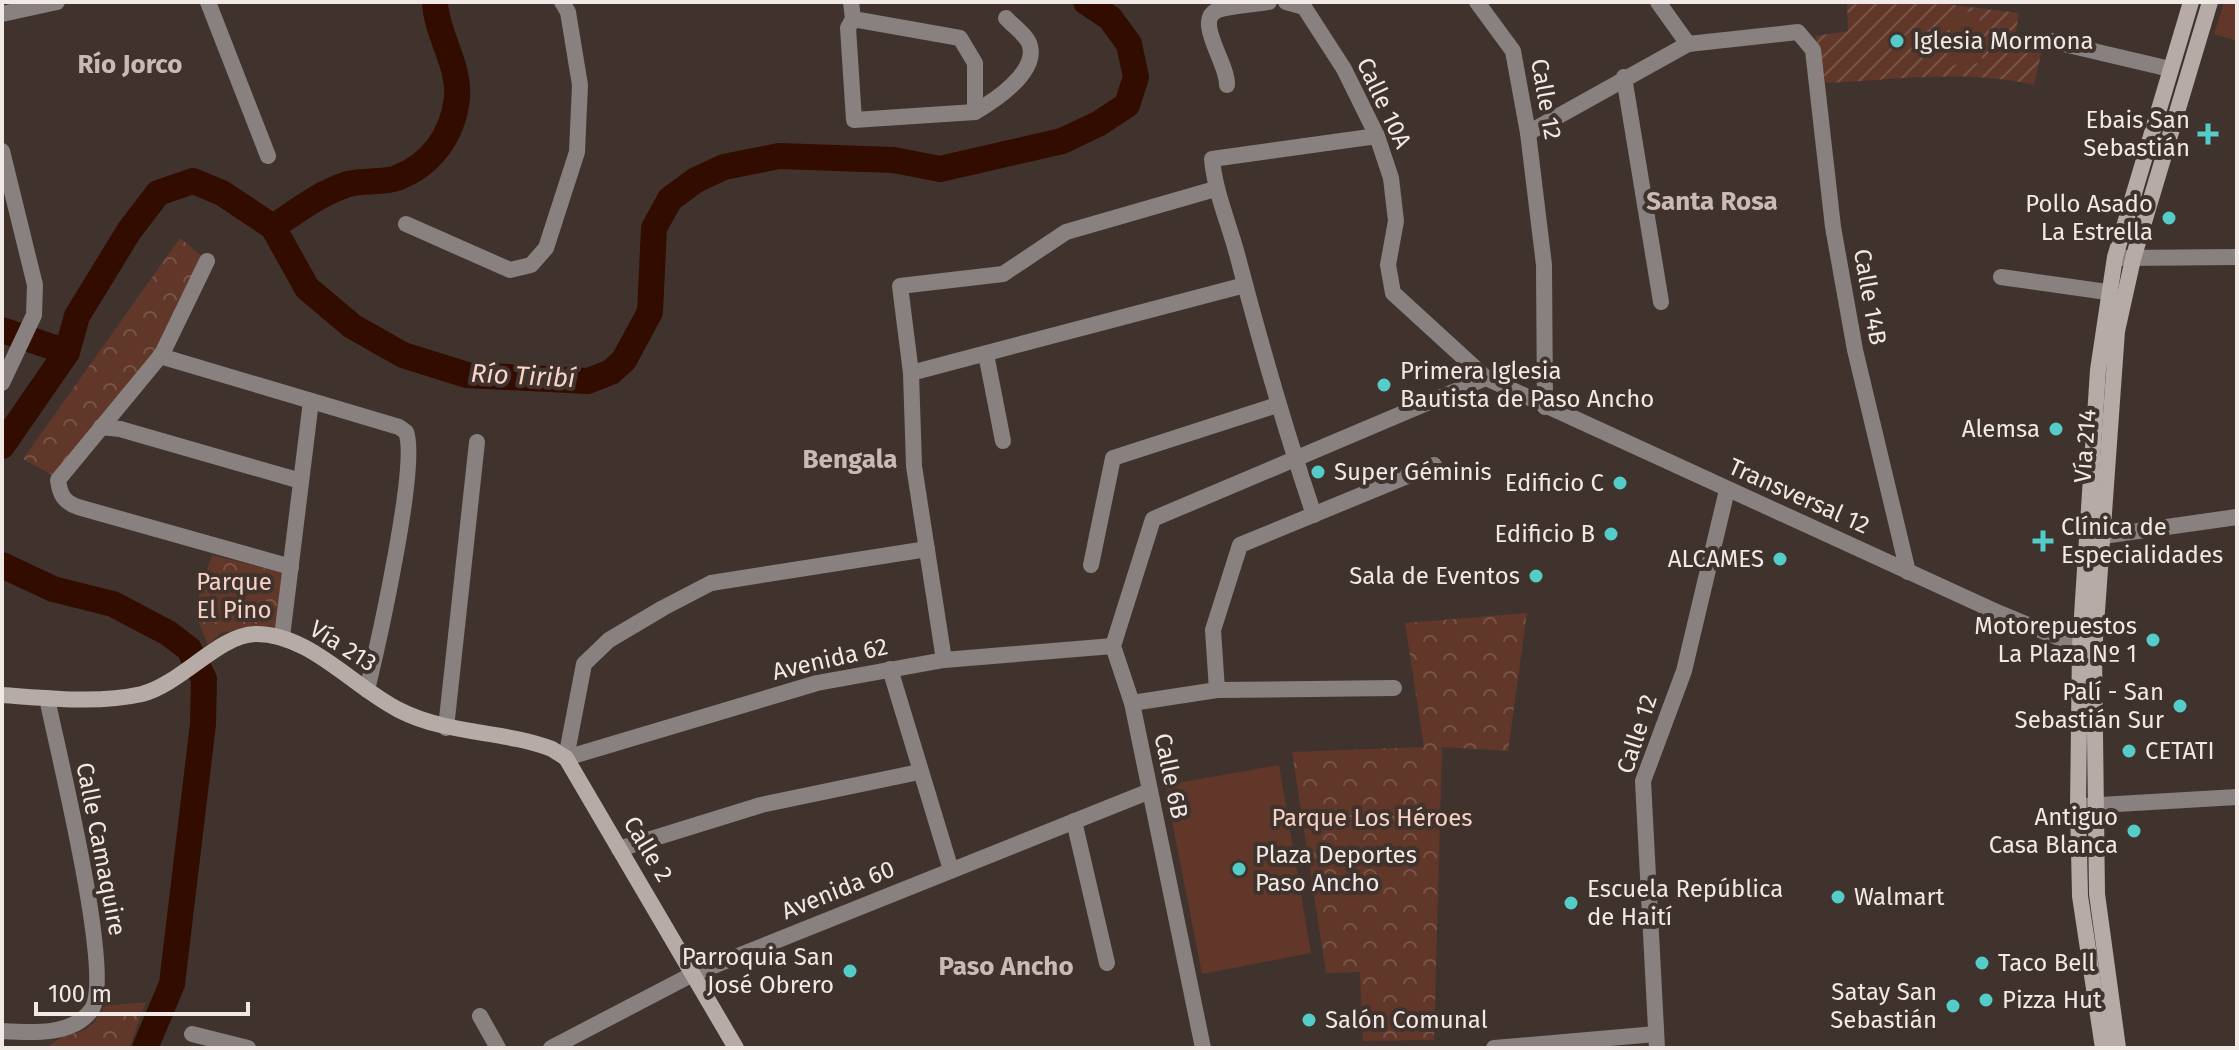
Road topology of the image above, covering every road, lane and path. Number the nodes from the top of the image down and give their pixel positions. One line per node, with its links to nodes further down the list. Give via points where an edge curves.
1 (57, 2): 11 (street)
2 (208, 2): 22 (street)
3 (562, 2): 24 (street, via 580,85 577,152 546,248 531,265 510,270)
4 (1269, 2): 17 (street, via 1216,11 1209,17 1207,26 1228,71)
5 (1286, 2): 20 (street, Calle 10A, via 1304,7 1344,69)
6 (1477, 2): 19 (street, Calle 12, via 1513,51)
7 (1658, 2): 14 (street)
8 (2191, 2): 15 (main road, Vía 214)
9 (2210, 2): 27 (main road, Vía 214)
10 (852, 11): 18 (street, via 960,38 975,63); 18 (street, via 848,28 854,120)
11 (2, 14)
12 (1006, 18): 18 (street, via 1030,43 1031,53 1022,74)
13 (2051, 41): 15 (street)
14 (1688, 44): 16 (street); 54 (street, Calle 14B, via 1798,32 1813,50 1833,227 1855,350)
15 (2170, 69): 25 (main road, Vía 214)
16 (1624, 77): 19 (street); 32 (street)
17 (1227, 85)
18 (975, 112)
19 (1528, 133): 40 (street, Calle 12, via 1544,265)
20 (1377, 136): 23 (street, via 1212,159); 36 (street, Calle 10A, via 1391,178 1396,221 1388,265 1393,293)
21 (2, 151): 37 (street, via 35,285 34,315)
22 (268, 156)
23 (1215, 189): 30 (street); 35 (street, via 1066,232 1003,274 900,286)
24 (406, 224)
25 (2115, 257): 27 (street); 31 (main road, Vía 214)
26 (2237, 257): 27 (street)
27 (2133, 259): 50 (main road, Vía 214, via 2117,331)
28 (207, 261): 34 (street)
29 (2001, 277): 31 (street)
30 (1245, 285): 33 (street); 39 (street)
31 (2107, 292): 50 (main road, Vía 214, via 2098,370)
32 (1661, 302)
33 (986, 354): 35 (street); 42 (street)
34 (160, 356): 38 (street); 41 (street)
35 (911, 373): 51 (street, via 914,466)
36 (1486, 378): 40 (street, Transversal 12); 44 (street)
37 (2, 383)
38 (311, 401): 46 (street); 61 (street, via 399,427 408,439 384,625)
39 (1277, 405): 44 (street); 52 (street, via 1113,458)
40 (1545, 407): 47 (street, Transversal 12)
41 (101, 427): 46 (street); 53 (street, via 58,480 68,503)
42 (1003, 441)
43 (477, 442): 66 (street)
44 (1295, 458): 48 (street); 56 (street, via 1153,519)
45 (1434, 465): 48 (street)
46 (301, 481): 53 (street)
47 (1727, 490): 54 (street, Transversal 12); 80 (street, Calle 12, via 1684,671 1643,781)
48 (1314, 515): 62 (street, via 1240,545 1213,630)
49 (2237, 517): 50 (street)
50 (2096, 538): 57 (main road, Vía 214)
51 (927, 549): 58 (street); 67 (street, via 711,583 609,640 584,664)
52 (1091, 565)
53 (291, 567): 55 (street)
54 (1908, 572): 57 (street, Transversal 12)
55 (282, 637): 61 (main road, Vía 213); 64 (main road, Vía 213, via 238,637 175,680 144,693)
56 (1113, 646): 58 (street, Avenida 62); 65 (street, Calle 6B)
57 (2087, 650): 71 (main road, Vía 214)
58 (944, 660): 59 (street, Avenida 62)
59 (890, 669): 67 (street, Avenida 62, via 817,683); 68 (street)
60 (1394, 688): 62 (street)
61 (367, 690): 66 (main road, Vía 213, via 398,710)
62 (1217, 690): 65 (street)
63 (2, 695): 64 (main road, Vía 213)
64 (47, 698): 78 (street, Calle Camaquire, via 96,943 98,993 81,1021 39,1033)
65 (1132, 703): 69 (street, Calle 6B)
66 (446, 728): 67 (main road, Vía 213, via 537,743)
67 (566, 758): 73 (main road, Calle 2)
68 (919, 772): 73 (street, via 761,805); 74 (street)
69 (1150, 791): 72 (street, Avenida 60); 85 (street, Calle 6B)
70 (2237, 797): 71 (street)
71 (2086, 806): 87 (main road, Vía 214, via 2080,896); 88 (main road, Vía 214)
72 (1074, 821): 74 (street, Avenida 60); 75 (street)
73 (619, 849): 76 (main road, Calle 2)
74 (951, 870): 76 (street, Avenida 60)
75 (1107, 963)
76 (693, 974): 83 (street, Avenida 60); 84 (main road, Calle 2)
77 (480, 1016): 82 (street)
78 (2, 1031)
79 (192, 1034): 81 (street)
80 (1656, 1041): 86 (street)
81 (248, 1048)
82 (498, 1048)
83 (551, 1048)
84 (736, 1048)
85 (1203, 1048)
86 (1494, 1048)
87 (2103, 1048)
88 (2118, 1048)

